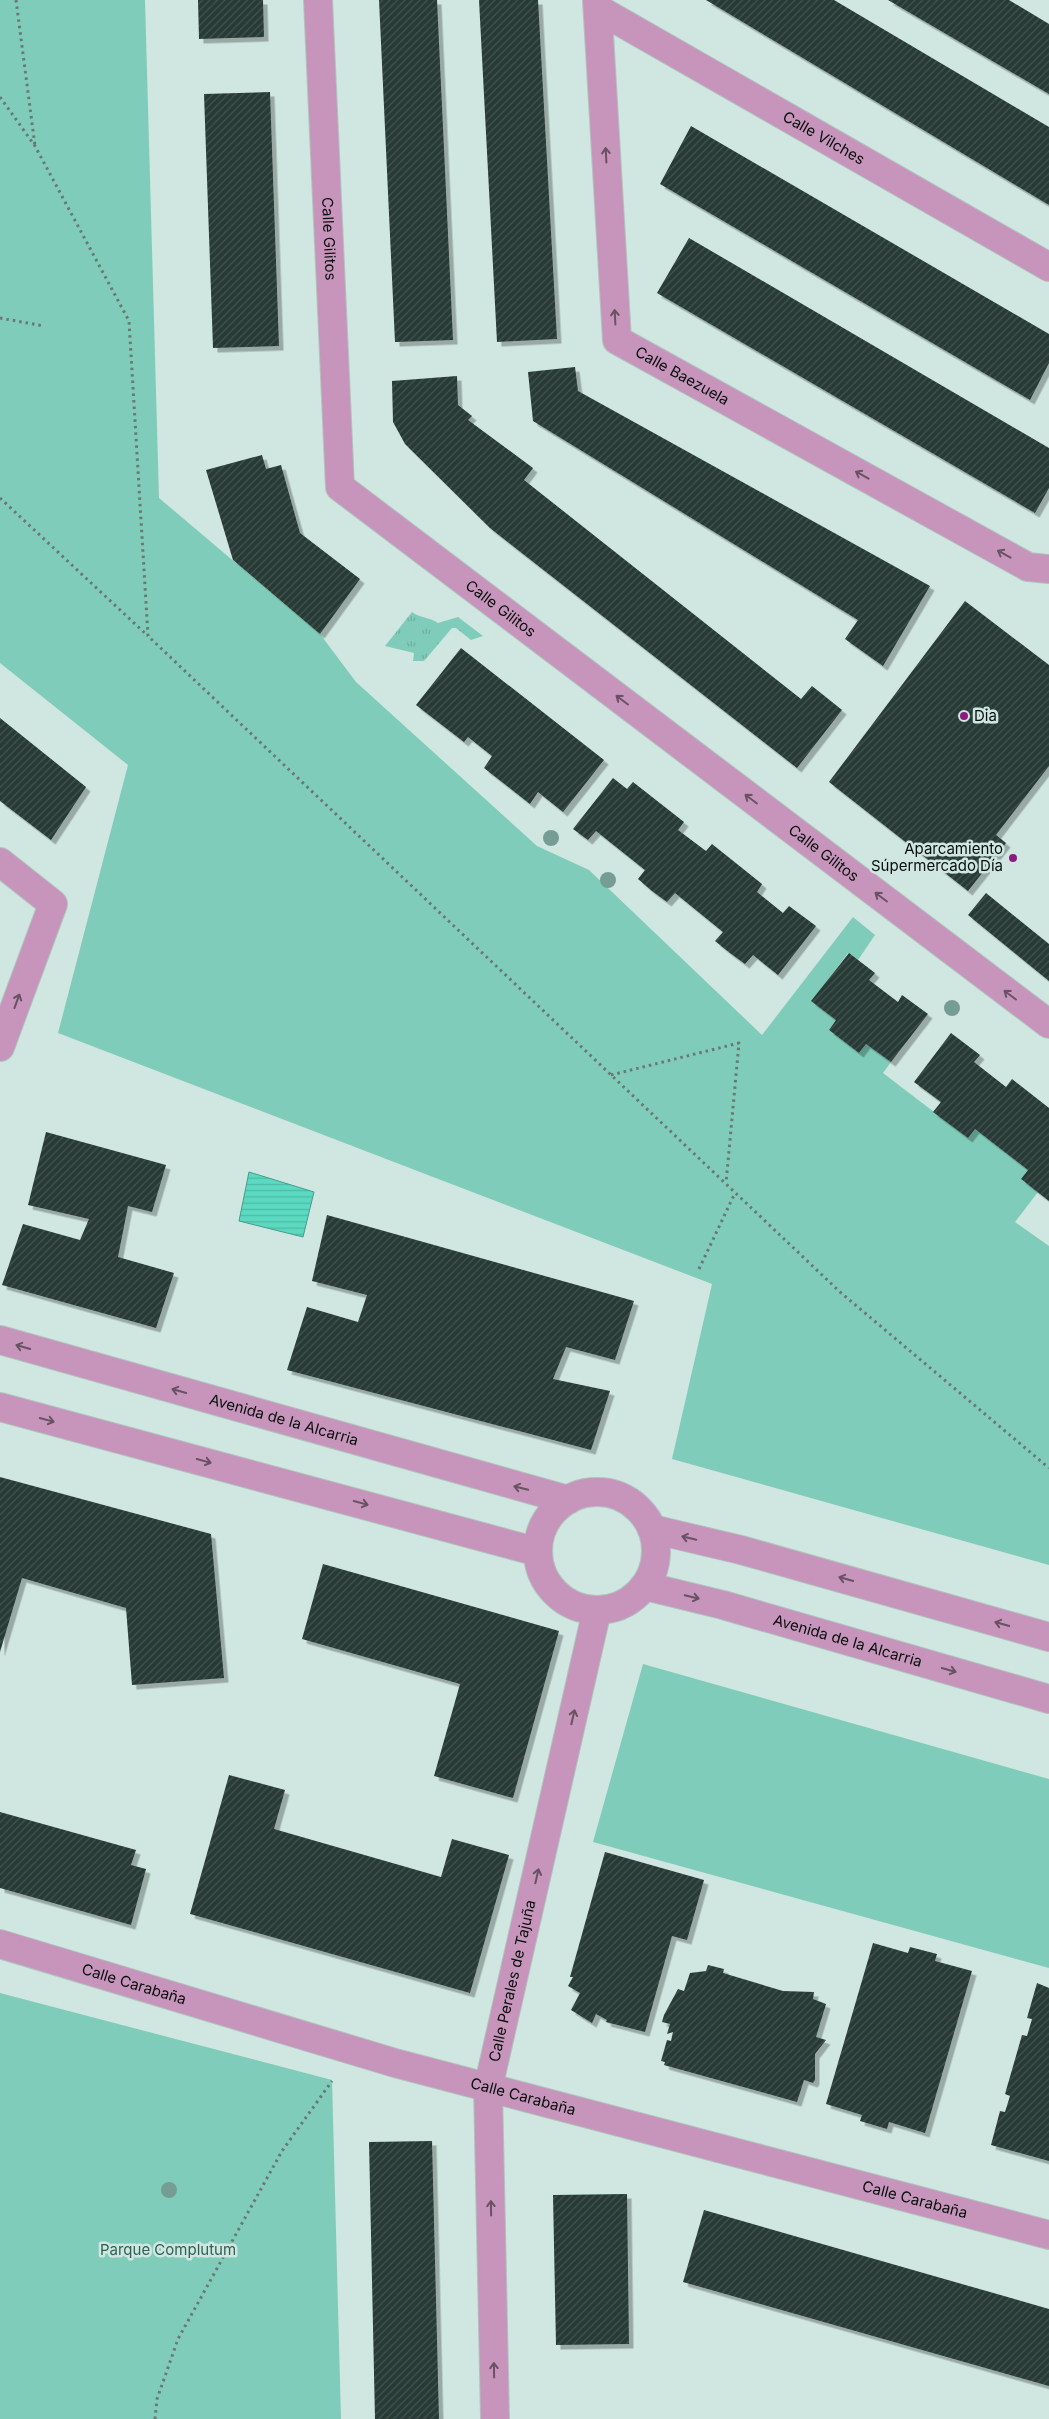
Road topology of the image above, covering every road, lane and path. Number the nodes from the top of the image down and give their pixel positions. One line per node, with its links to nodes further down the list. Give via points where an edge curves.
1 (16, 0): 5 (path)
2 (318, 0): 13 (street, Calle Gilitos, one-way to 2, via 340,487)
3 (598, 5): 6 (street, Calle Vilches); 10 (street, Calle Baezuela, one-way to 3, via 1028,567 617,340)
4 (0, 97): 5 (path)
5 (35, 146): 11 (path, via 129,321)
6 (1049, 267)
7 (0, 318): 8 (path)
8 (44, 326)
9 (0, 498): 11 (path)
10 (1049, 569)
11 (148, 636): 15 (path)
12 (0, 862): 14 (street, one-way to 12, via 53,904)
13 (1049, 1024)
14 (0, 1047)
15 (611, 1075): 16 (path); 16 (path, via 739,1043)
16 (726, 1183): 17 (path)
17 (735, 1193): 18 (path); 21 (path, via 840,1292)
18 (699, 1269)
19 (0, 1340): 22 (street, Avenida de la Alcarria, one-way to 19)
20 (0, 1407): 24 (street, one-way to 24)
21 (1049, 1468)
22 (568, 1500): 23 (street, via 596,1492 623,1498 645,1516); 24 (street, via 546,1522)
23 (652, 1529): 25 (street, via 656,1558); 27 (street, one-way to 23, via 741,1550)
24 (538, 1552): 26 (street, via 546,1581 556,1593 582,1608)
25 (645, 1586): 26 (street, via 629,1601); 28 (street, Avenida de la Alcarria, one-way to 28, via 723,1605)
26 (597, 1610): 31 (street, Calle Perales de Tajuña, one-way to 26)
27 (1049, 1637)
28 (1049, 1699)
29 (0, 1944): 31 (street, Calle Carabaña)
30 (334, 2076): 33 (path, via 282,2151 178,2339 157,2399)
31 (488, 2088): 32 (street, Calle Carabaña); 34 (street, Calle Perales de Tajuña, one-way to 31)
32 (1049, 2235)
33 (155, 2419)
34 (495, 2419)

